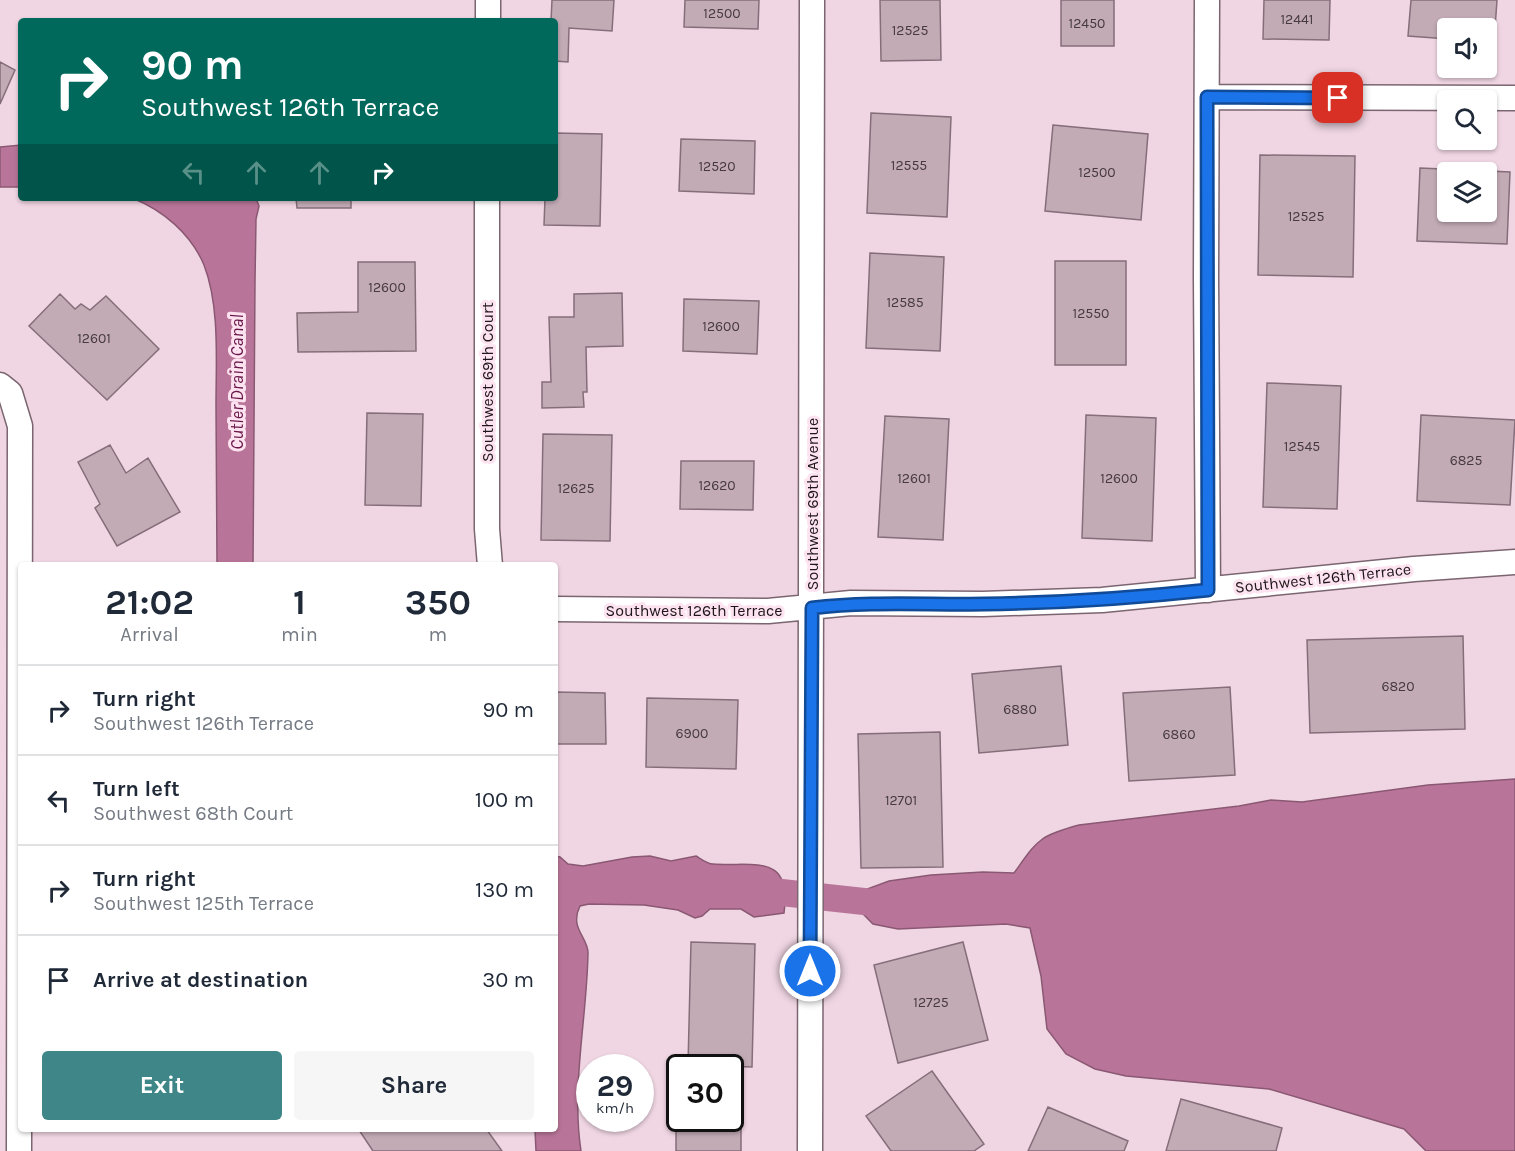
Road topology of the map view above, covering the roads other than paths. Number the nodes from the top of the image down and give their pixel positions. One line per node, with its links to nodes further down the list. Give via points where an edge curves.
1 (488, 0): 4 (street)
2 (812, 0): 13 (street, Southwest 69th Avenue)
3 (1207, 0): 5 (street)
4 (488, 18)
5 (1207, 97): 6 (street); 12 (street)
6 (1515, 98)
7 (487, 201): 10 (street, Southwest 69th Court)
8 (5, 389): 9 (street, via 21,426)
9 (21, 562)
10 (490, 562)
11 (1515, 562): 12 (street, Southwest 126th Terrace)
12 (1208, 590): 13 (street, Southwest 126th Terrace, via 1056,602 851,603)
13 (812, 608): 14 (street, Southwest 126th Terrace); 17 (street, Southwest 69th Avenue)
14 (558, 609)
15 (19, 1132): 16 (street)
16 (19, 1151)
17 (810, 1151)

